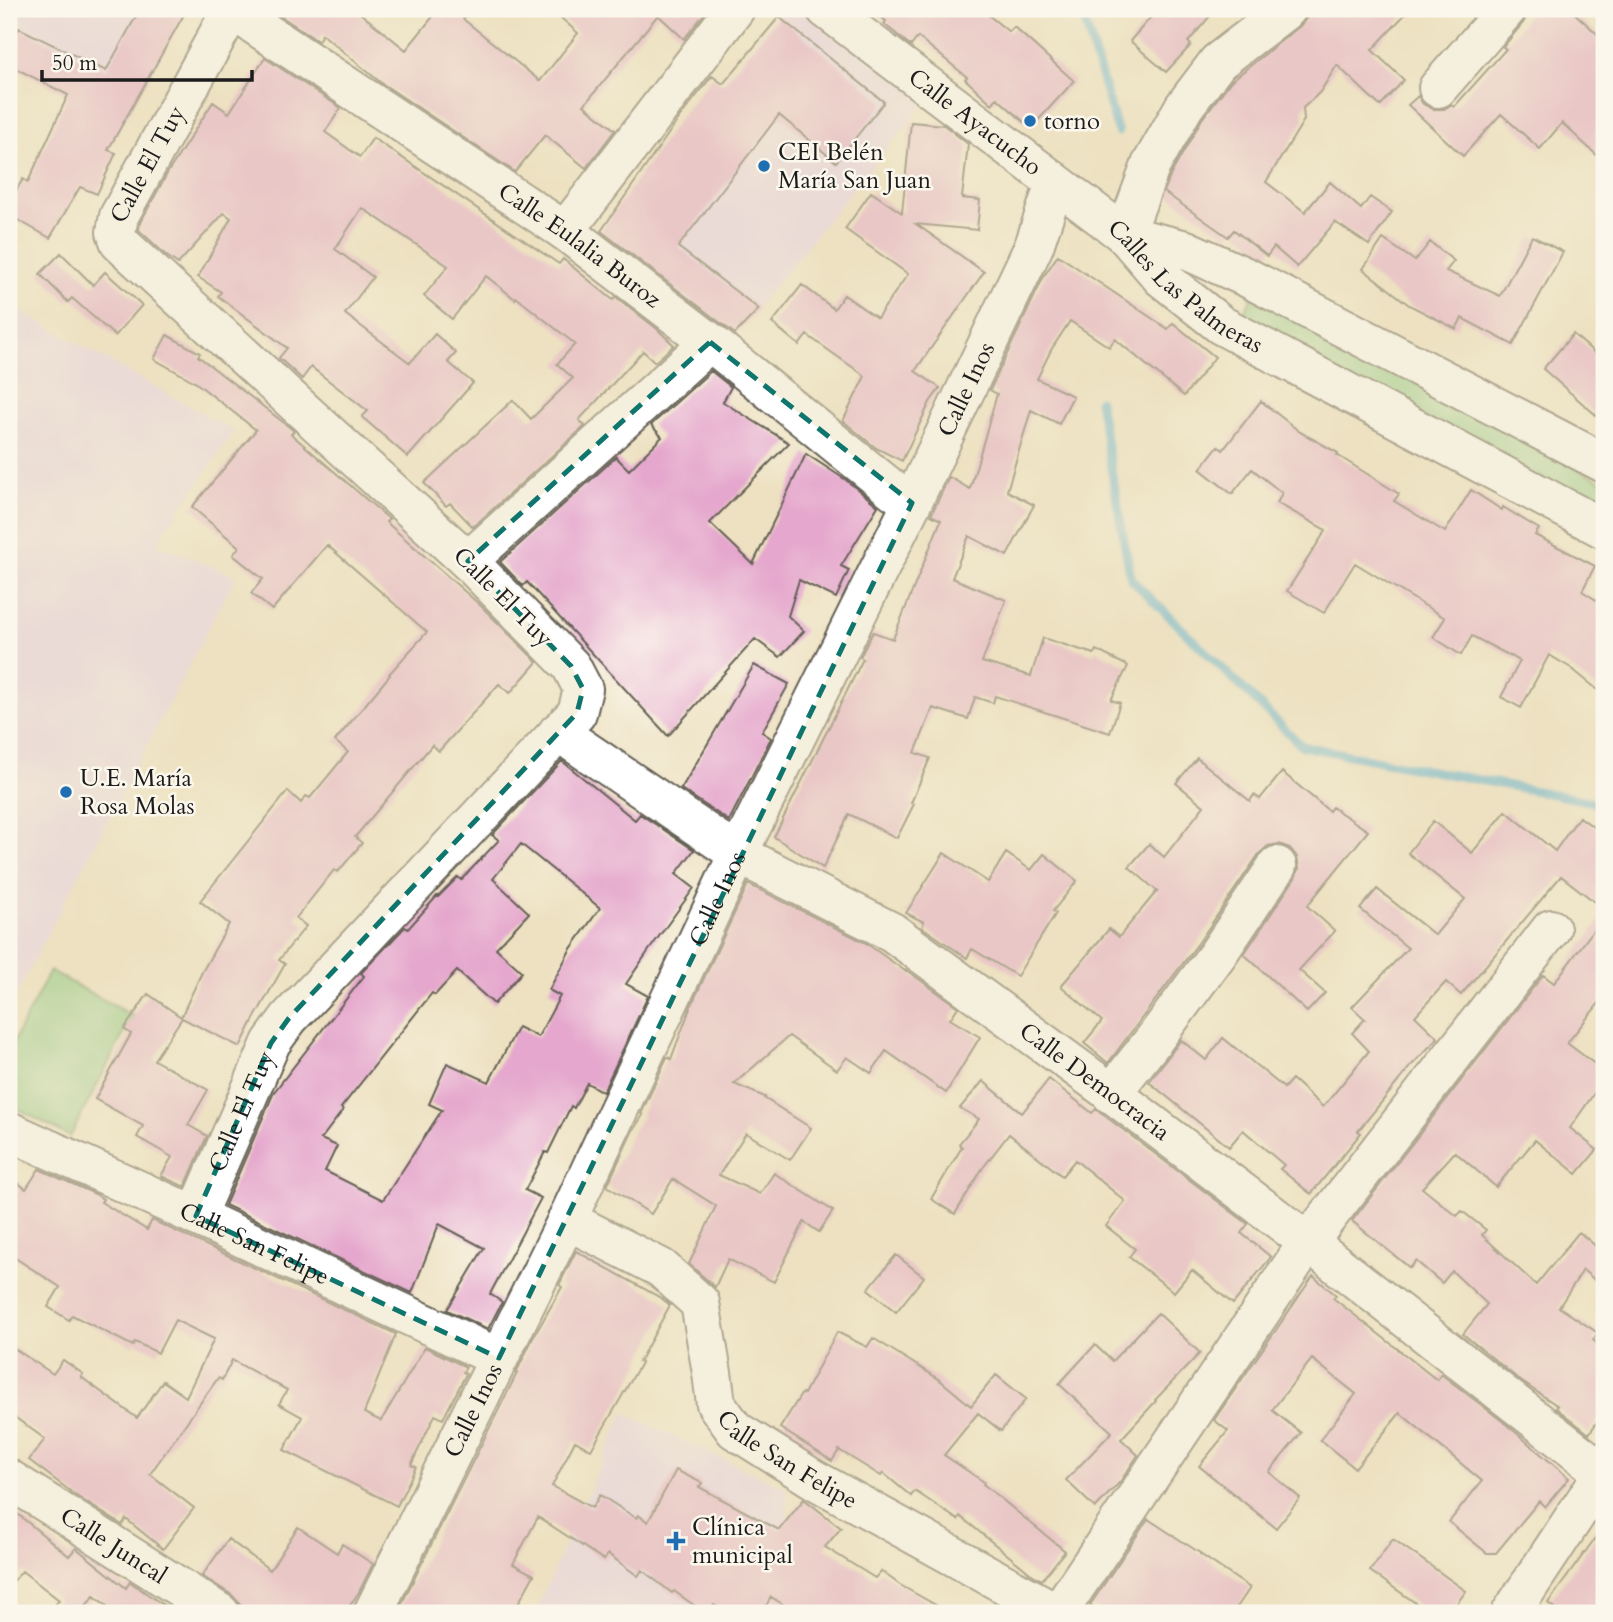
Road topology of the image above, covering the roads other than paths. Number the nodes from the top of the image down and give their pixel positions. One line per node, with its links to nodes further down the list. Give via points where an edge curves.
1 (232, 9): 8 (street, Calle Eulalia Buroz); 14 (street, Calle El Tuy, via 119,216 116,232 120,243)
2 (735, 9): 8 (street)
3 (827, 9): 7 (street, Calle Ayacucho)
4 (1287, 9): 9 (street, via 1218,62 1184,107 1151,165)
5 (1507, 9): 6 (street)
6 (1438, 88)
7 (1055, 183): 9 (street, Calle Ayacucho); 12 (street, Calle Inos, via 1034,246)
8 (565, 231): 10 (street, Calle Eulalia Buroz)
9 (1125, 235): 11 (street, Calles Las Palmeras, via 1186,250 1248,278); 13 (street, Calles Las Palmeras, via 1162,278 1221,325)
10 (710, 342): 12 (street, Calle Eulalia Buroz); 14 (street)
11 (1604, 463)
12 (912, 503): 16 (street, Calle Inos)
13 (1604, 529)
14 (468, 561): 15 (street, Calle El Tuy, via 571,666 583,689 577,713)
15 (558, 732): 16 (street, Calle Democracia); 21 (street, Calle El Tuy, via 289,1018 271,1043)
16 (738, 854): 19 (street, Calle Democracia, via 892,932); 22 (street, Calle Inos)
17 (1277, 866): 19 (street, via 1217,955)
18 (1550, 929): 23 (street)
19 (1111, 1094): 23 (street, Calle Democracia)
20 (9, 1131): 21 (street, Calle San Felipe)
21 (196, 1216): 24 (street, Calle San Felipe)
22 (567, 1220): 24 (street, Calle Inos); 29 (street, Calle San Felipe, via 661,1268 700,1303 716,1404 735,1430 816,1480)
23 (1308, 1242): 25 (street, Calle Democracia); 29 (street)
24 (499, 1359): 28 (street, Calle Inos)
25 (1604, 1473): 30 (street)
26 (9, 1479): 27 (street, Calle Juncal)
27 (220, 1613)
28 (373, 1613)
29 (1058, 1613)
30 (1511, 1613)

